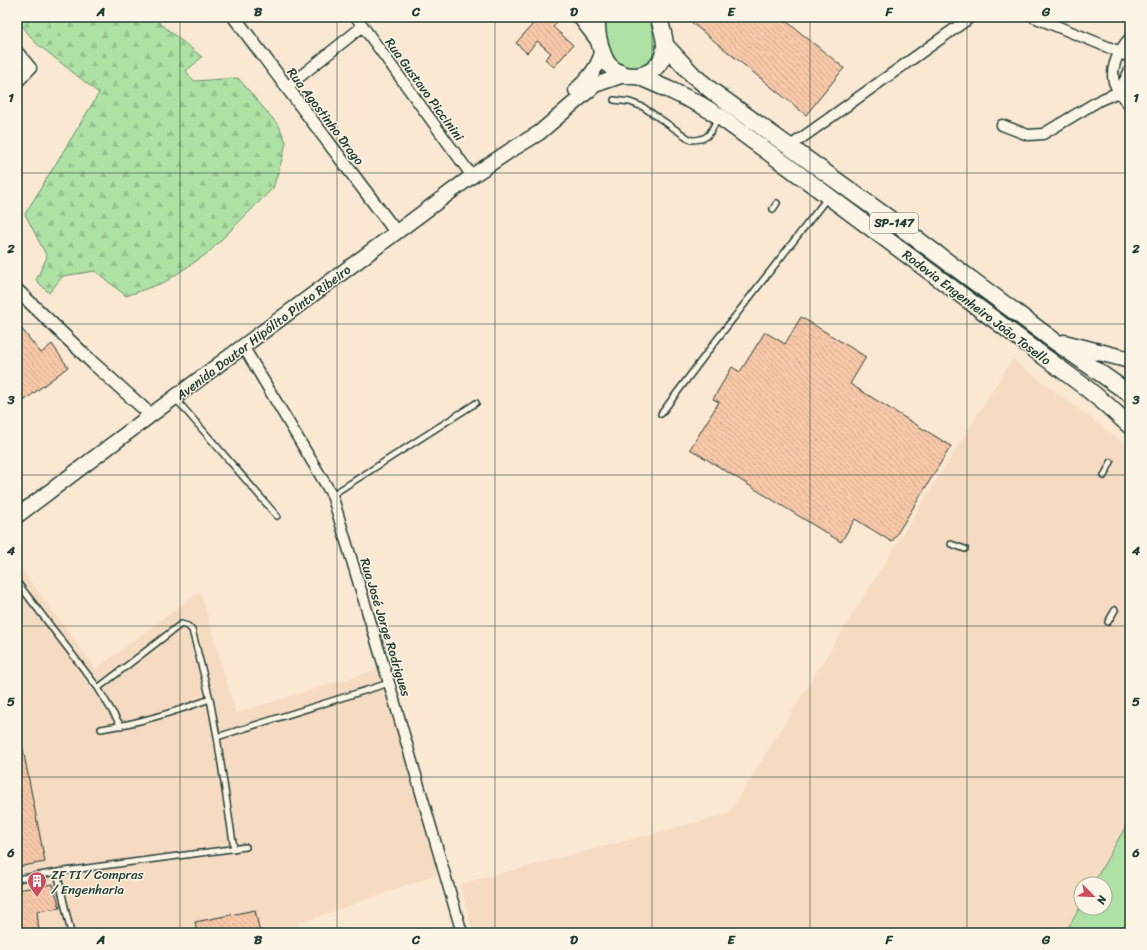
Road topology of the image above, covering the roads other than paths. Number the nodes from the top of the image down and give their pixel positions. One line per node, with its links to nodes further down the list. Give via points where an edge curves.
1 (234, 17): 19 (street, Rua Agostinho Drago)
2 (356, 17): 9 (street, Rua Gustavo Piccinini)
3 (580, 17): 12 (main road)
4 (598, 17): 12 (highway, via 596,28)
5 (658, 17): 11 (highway)
6 (667, 17): 11 (highway)
7 (971, 17): 25 (street)
8 (1034, 17): 14 (street)
9 (363, 26): 19 (street); 27 (street, Rua Gustavo Piccinini)
10 (1130, 38): 14 (street)
11 (664, 40): 17 (highway, via 662,58 656,66 648,73); 25 (highway, Rodovia Engenheiro João Tosello / SP-147, via 693,75)
12 (601, 48): 17 (highway, Rodovia Engenheiro João Tosello, via 608,63 616,70); 26 (main road, Avenida Doutor Hipólito Pinto Ribeiro, via 600,61 588,79)
13 (17, 51): 18 (street, via 31,68)
14 (1120, 52): 15 (street); 20 (street, via 1113,73)
15 (1130, 58)
16 (1130, 70): 20 (street)
17 (632, 76): 23 (highway, Rodovia Engenheiro João Tosello / SP-147, via 678,94); 26 (main road, Avenida Doutor Hipólito Pinto Ribeiro, via 595,85 539,133)
18 (17, 83)
19 (287, 87): 31 (street, Rua Agostinho Drago)
20 (1119, 92): 22 (street); 24 (street, via 1043,134 1028,135)
21 (614, 100): 23 (lane, via 643,107 691,140 701,140 708,136)
22 (1130, 106)
23 (719, 116): 28 (highway, Rodovia Engenheiro João Tosello / SP-147)
24 (1002, 125)
25 (789, 147): 33 (highway, Rodovia Engenheiro João Tosello / SP-147)
26 (511, 150): 27 (main road, Avenida Doutor Hipólito Pinto Ribeiro)
27 (472, 176): 31 (main road, Avenida Doutor Hipólito Pinto Ribeiro)
28 (828, 196): 39 (lane); 41 (highway, Rodovia Engenheiro João Tosello / SP-147, via 1108,405)
29 (777, 203): 30 (lane)
30 (773, 209)
31 (396, 232): 34 (main road, Avenida Doutor Hipólito Pinto Ribeiro)
32 (17, 290): 40 (street)
33 (1053, 340): 35 (highway); 36 (highway, Rodovia Engenheiro João Tosello / SP-147)
34 (243, 346): 37 (main road, Avenida Doutor Hipólito Pinto Ribeiro); 44 (street, Rua José Jorge Rodrigues)
35 (1130, 360)
36 (1128, 390)
37 (175, 397): 40 (main road, Avenida Doutor Hipólito Pinto Ribeiro); 46 (lane)
38 (476, 403): 44 (lane)
39 (661, 414)
40 (151, 415): 45 (main road, Avenida Doutor Hipólito Pinto Ribeiro)
41 (1130, 426)
42 (1111, 462): 43 (lane)
43 (1104, 476)
44 (332, 495): 52 (street, Rua José Jorge Rodrigues)
45 (17, 516)
46 (277, 516)
47 (951, 544): 48 (lane)
48 (965, 549)
49 (17, 582): 53 (lane)
50 (1115, 610): 51 (lane)
51 (1108, 622)
52 (390, 683): 57 (lane); 63 (street, Rua José Jorge Rodrigues)
53 (98, 688): 54 (lane, via 182,624 192,630); 55 (lane)
54 (210, 699): 55 (lane); 57 (lane)
55 (121, 726): 56 (lane)
56 (102, 729)
57 (217, 738): 59 (lane)
58 (246, 847): 59 (lane)
59 (234, 849): 60 (lane)
60 (57, 872): 61 (lane); 62 (lane)
61 (17, 879)
62 (71, 933)
63 (462, 933)

